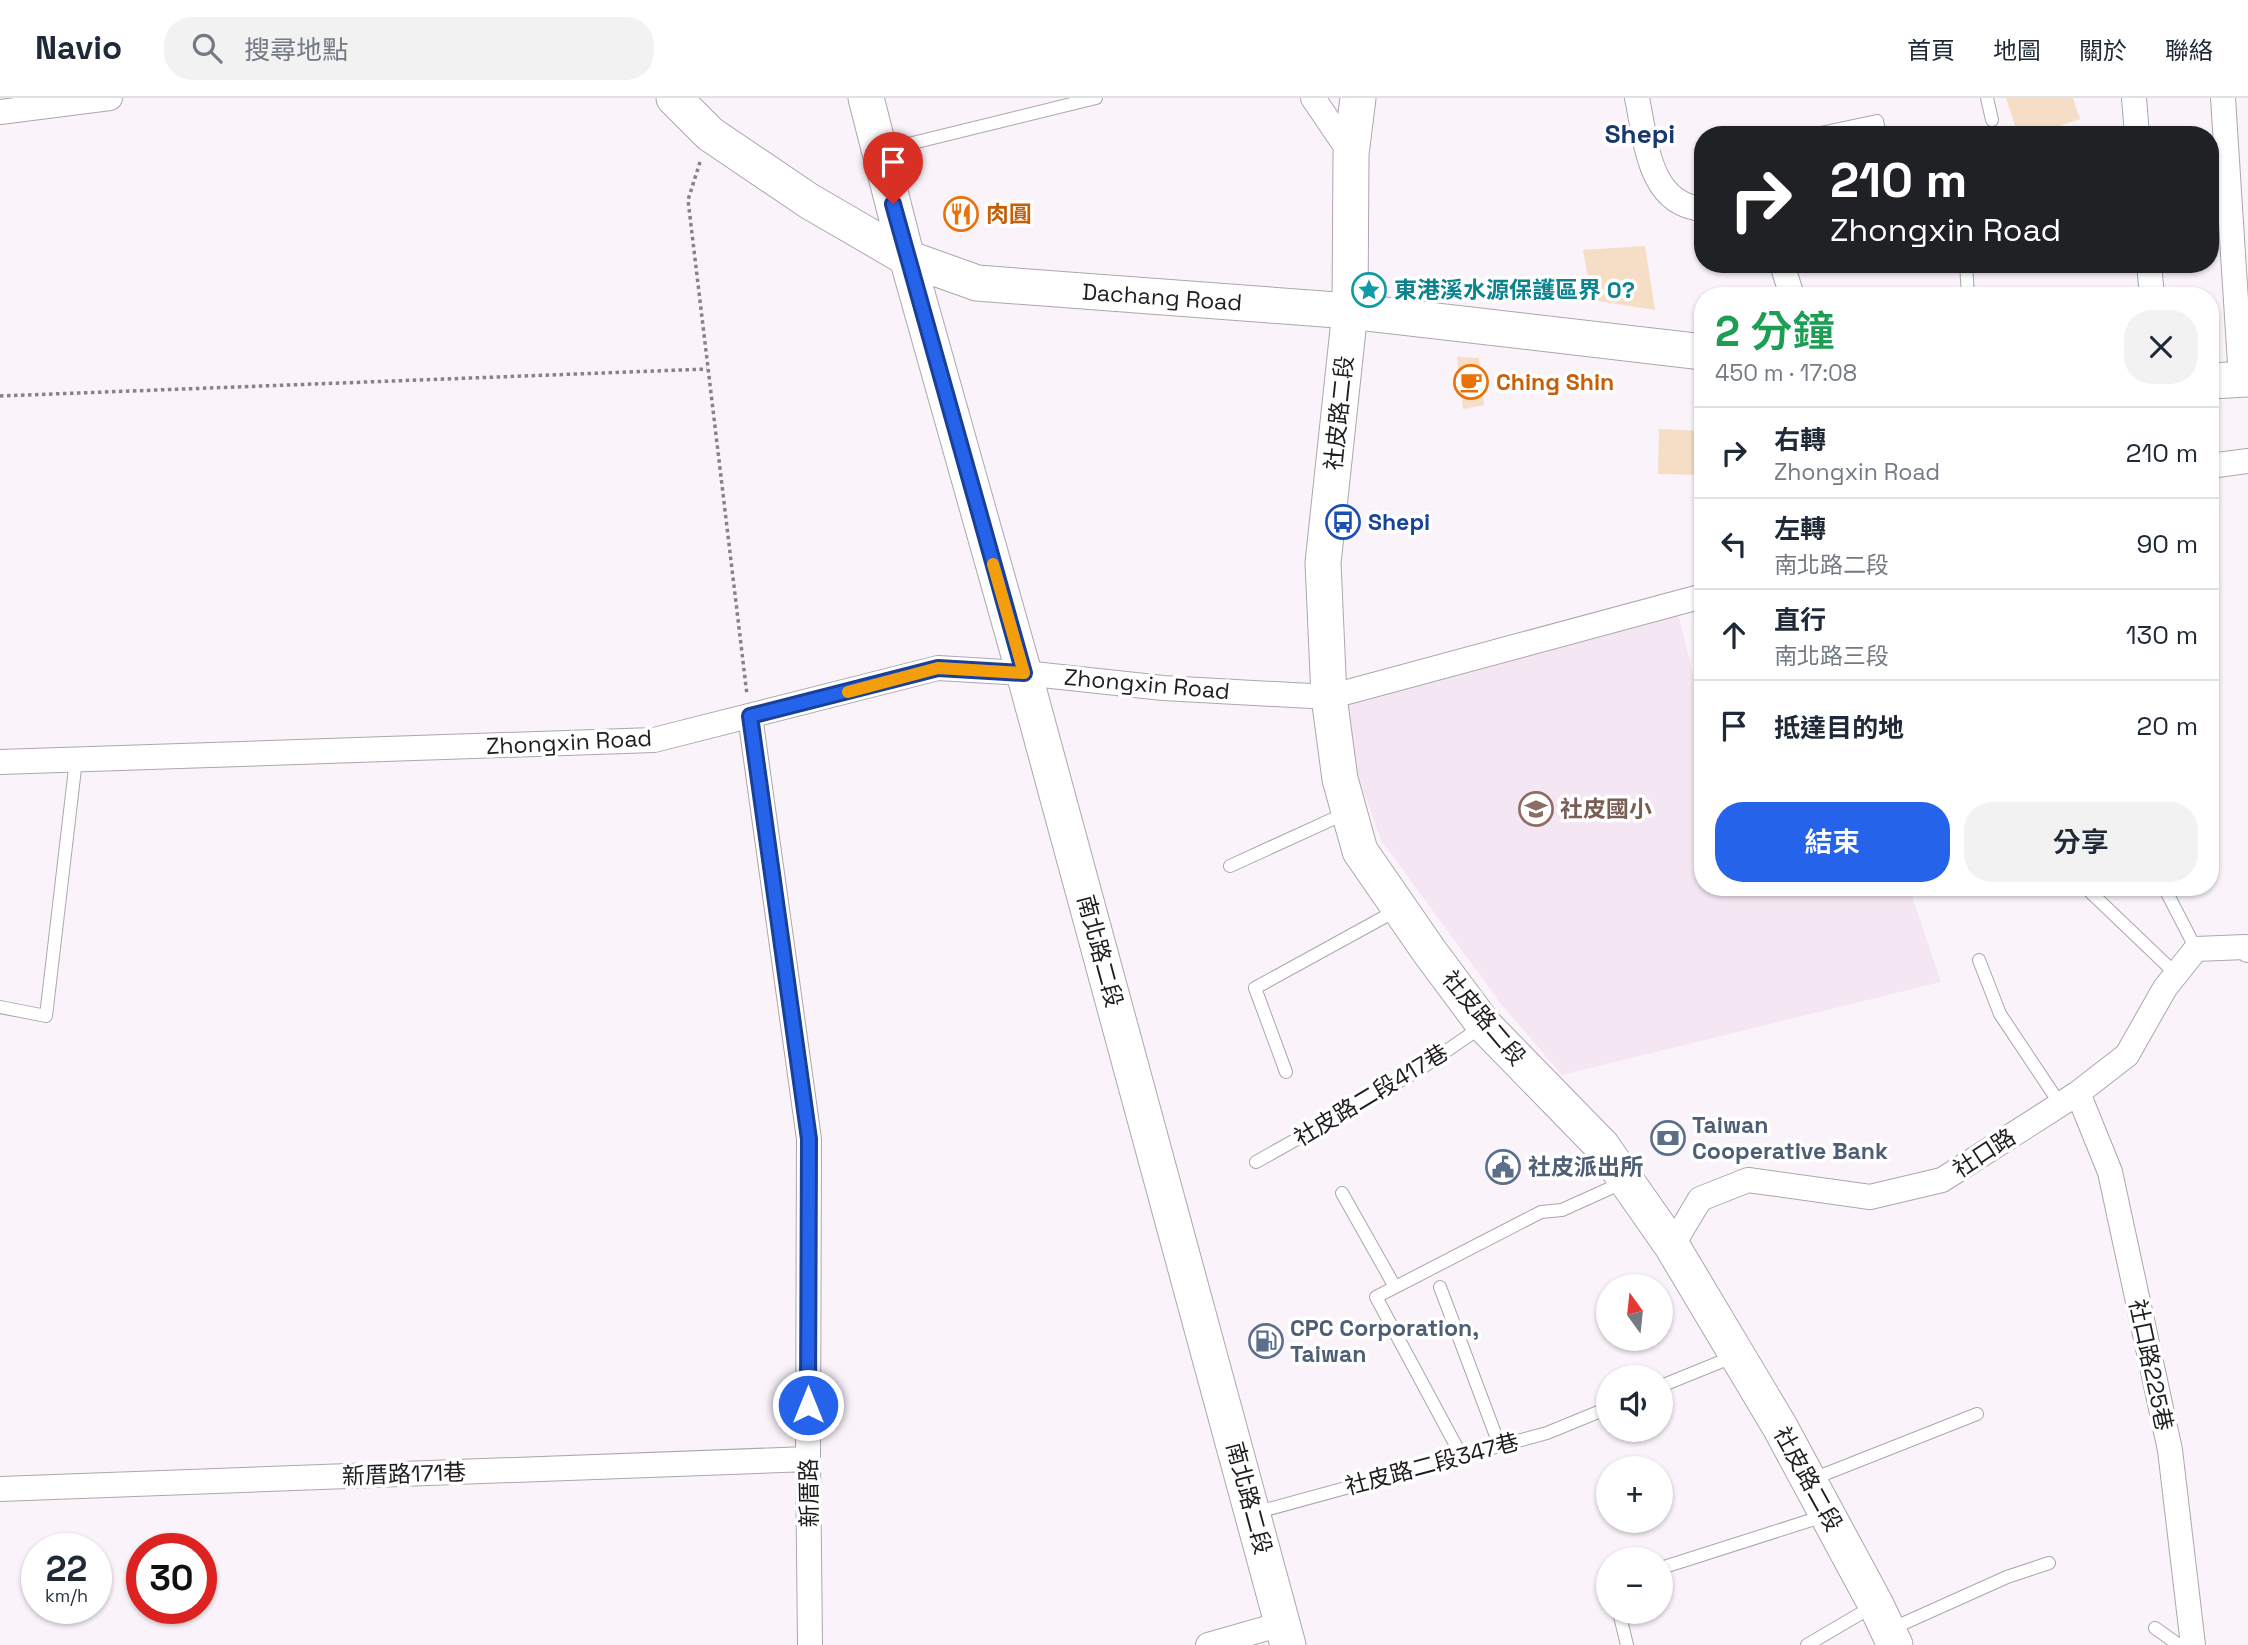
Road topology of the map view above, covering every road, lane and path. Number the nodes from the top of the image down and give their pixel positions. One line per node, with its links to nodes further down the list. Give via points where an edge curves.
1 (110, 98): 11 (street)
2 (674, 98): 16 (street, Dachang Road)
3 (866, 98): 17 (street, 南北路二段)
4 (1096, 98): 17 (lane)
5 (1313, 98): 18 (street)
6 (1359, 98): 18 (street, 社皮路二段)
7 (1637, 98): 19 (street, via 1651,168 1666,194)
8 (1987, 98): 12 (lane)
9 (2134, 98): 15 (street)
10 (2223, 98): 24 (street)
11 (0, 112)
12 (1992, 120)
13 (1853, 126): 14 (lane, via 1877,121)
14 (1878, 126)
15 (2136, 126)
16 (709, 134): 20 (street, Dachang Road); 23 (path, via 688,200)
17 (880, 151): 20 (street, 南北路二段)
18 (1352, 154): 21 (street, 社皮路二段)
19 (1694, 209)
20 (906, 258): 21 (street, Dachang Road, via 977,283); 29 (street, 南北路二段)
21 (1350, 311): 22 (street, Dachang Road); 30 (street, 社皮路二段, via 1323,563)
22 (1694, 351)
23 (707, 369): 25 (path); 31 (path)
24 (2233, 380)
25 (0, 396)
26 (2248, 461): 27 (street)
27 (2219, 465)
28 (1694, 598): 30 (street, Zhongxin Road)
29 (1024, 673): 30 (street, Zhongxin Road, via 1163,688); 31 (street, Zhongxin Road, via 938,668); 62 (street, 南北路二段)
30 (1329, 697): 34 (street, 社皮路二段)
31 (750, 716): 32 (street, Zhongxin Road, via 654,740); 59 (street, 新厝路, via 809,1139)
32 (76, 760): 33 (street, Zhongxin Road); 43 (lane, via 46,1016)
33 (0, 762)
34 (1349, 812): 35 (lane); 38 (street, 社皮路二段, via 1360,851)
35 (1230, 866)
36 (2094, 896): 42 (lane)
37 (2169, 896): 39 (lane)
38 (1400, 908): 44 (street, 社皮路二段); 45 (lane, via 1255,988)
39 (2196, 950): 40 (street); 42 (street, 社口路)
40 (2248, 950)
41 (1979, 960): 46 (lane, via 2000,1014)
42 (2176, 974): 46 (street, 社口路, via 2127,1055)
43 (0, 1007)
44 (1484, 1026): 47 (lane, 社皮路二段417巷, via 1416,1072); 48 (street, 社皮路二段, via 1602,1146)
45 (1286, 1072)
46 (2069, 1098): 50 (street, 社口路, via 1942,1180 1870,1197 1748,1180 1700,1199); 75 (street, 社口路225巷, via 2110,1172 2170,1450)
47 (1256, 1162)
48 (1626, 1181): 50 (street, 社皮路二段); 52 (lane, via 1562,1210 1541,1212)
49 (1342, 1193): 52 (lane)
50 (1672, 1246): 53 (street, 社皮路二段)
51 (1440, 1286): 57 (lane)
52 (1395, 1287): 58 (lane, via 1376,1297)
53 (1738, 1355): 54 (lane); 60 (street, 社皮路二段)
54 (1673, 1381)
55 (1596, 1413): 57 (lane, 社皮路二段347巷, via 1547,1433)
56 (1977, 1414): 60 (lane)
57 (1499, 1444): 58 (lane, 社皮路二段347巷)
58 (1461, 1455): 62 (lane, 社皮路二段347巷)
59 (808, 1459): 61 (street, 新厝路171巷); 70 (street, 新厝路)
60 (1810, 1480): 63 (street, 社皮路二段)
61 (0, 1489)
62 (1254, 1513): 69 (street, 南北路二段)
63 (1828, 1514): 65 (lane); 67 (street, 社皮路二段)
64 (2049, 1563): 67 (lane)
65 (1673, 1564)
66 (1622, 1624): 72 (lane)
67 (1886, 1627): 73 (lane)
68 (2155, 1628): 74 (lane)
69 (1285, 1634): 71 (street)
70 (810, 1645)
71 (1208, 1645)
72 (1627, 1645)
73 (1807, 1645)
74 (2179, 1645)
75 (2193, 1645)

